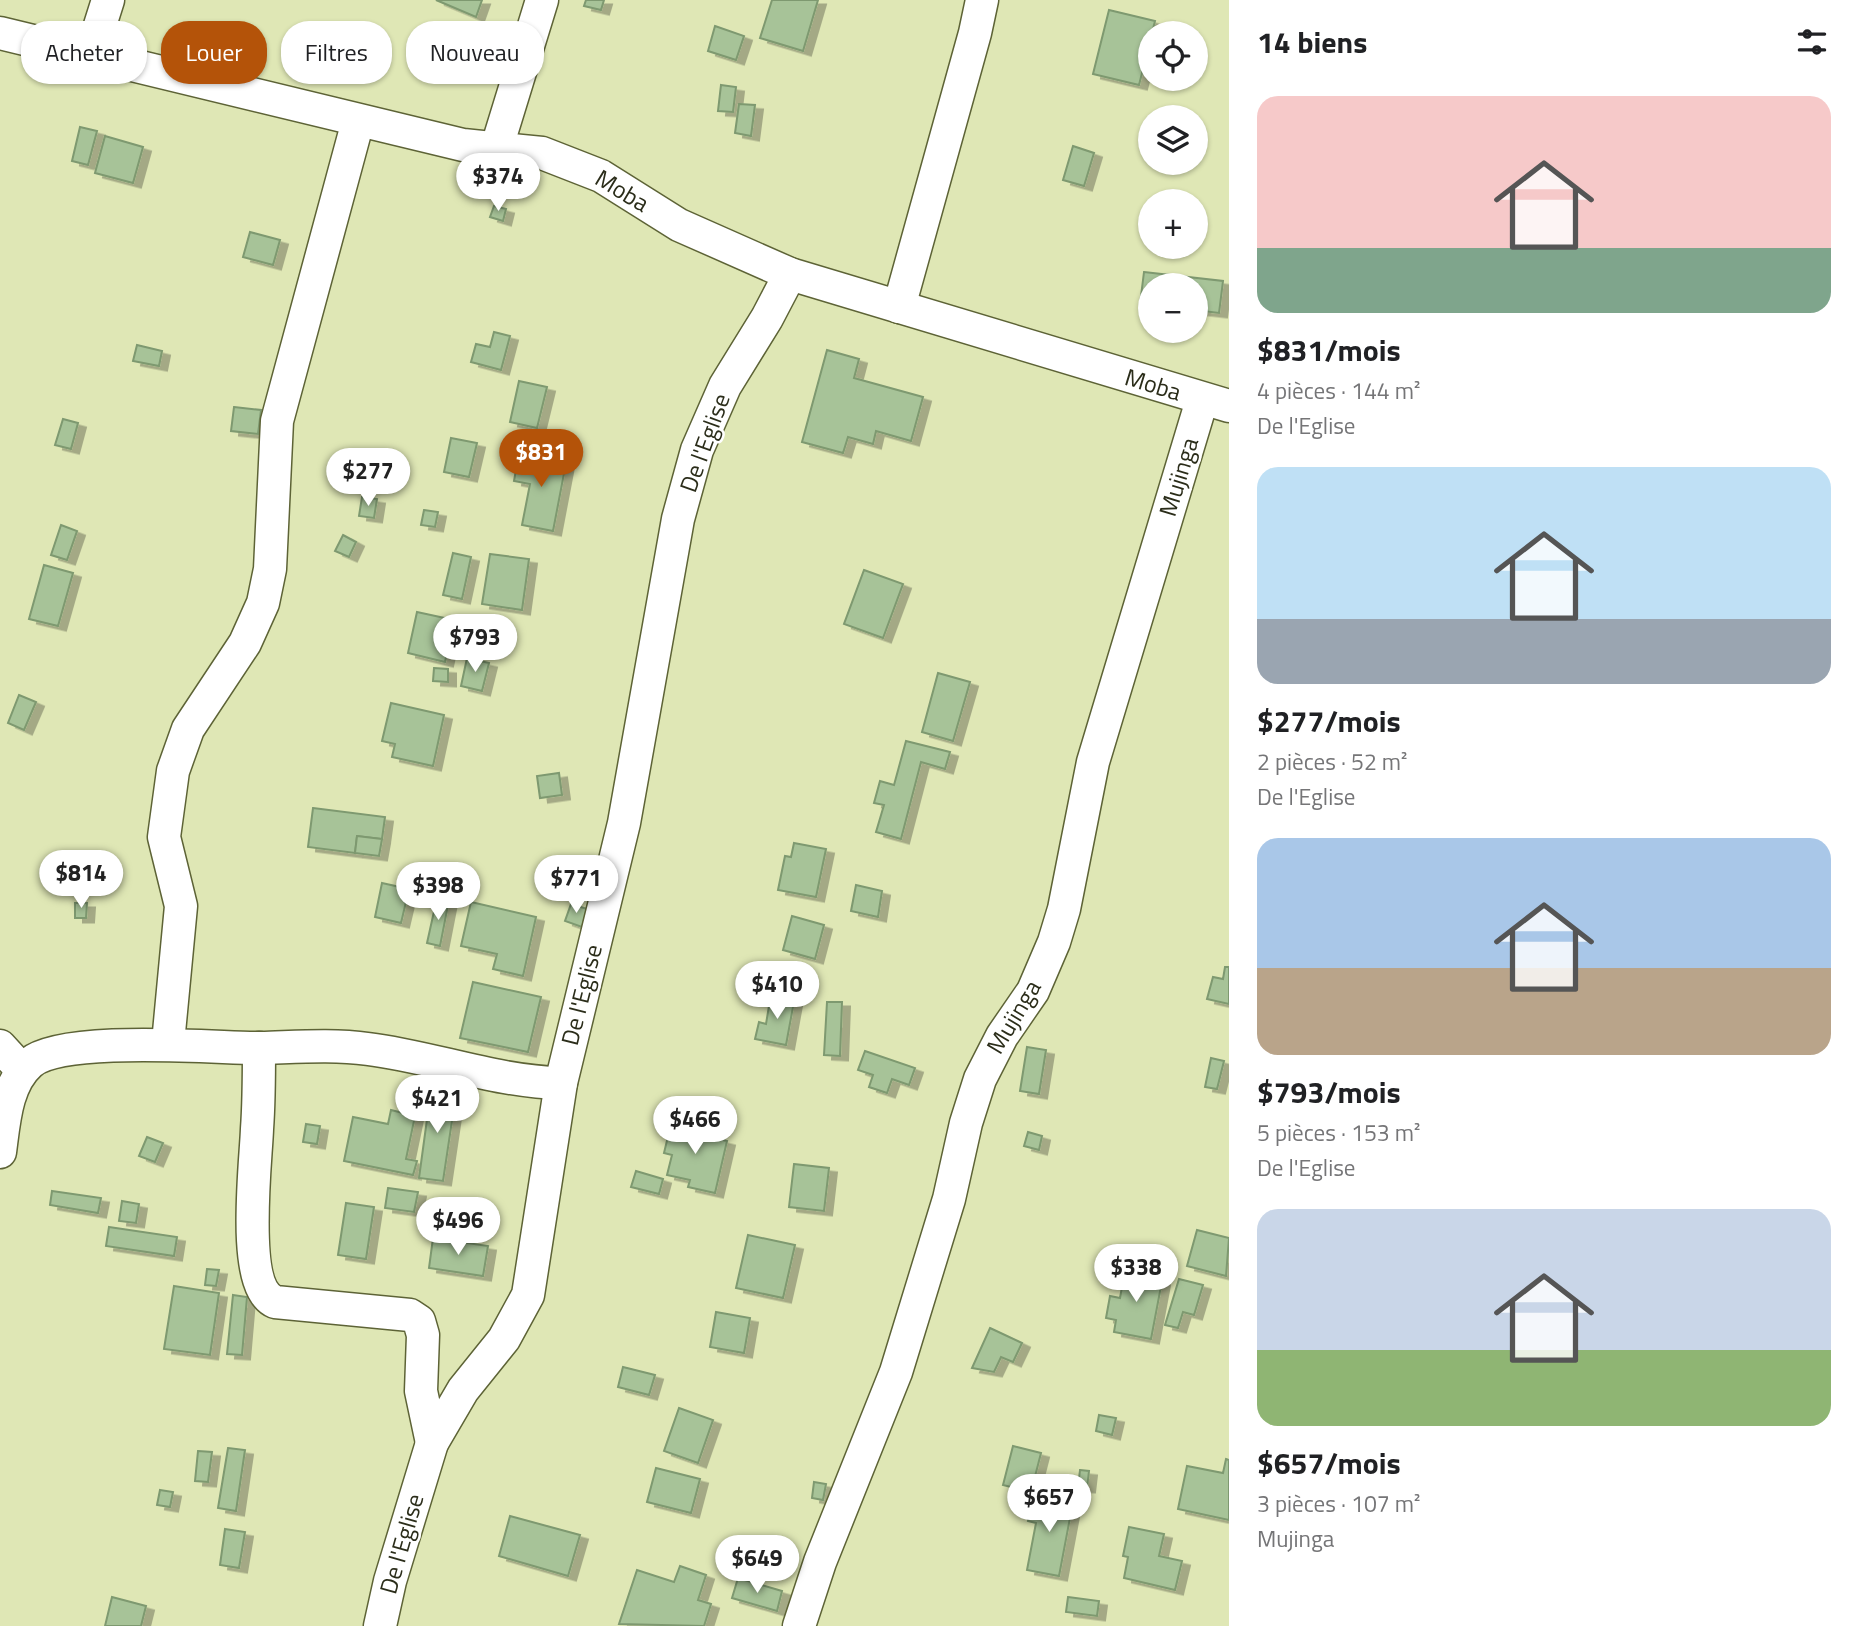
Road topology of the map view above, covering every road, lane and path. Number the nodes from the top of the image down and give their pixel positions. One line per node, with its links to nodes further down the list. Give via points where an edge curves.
1 (108, 0): 4 (street)
2 (541, 0): 9 (street)
3 (982, 0): 11 (street)
4 (101, 21)
5 (0, 33): 6 (street, Moba)
6 (21, 38)
7 (147, 68): 8 (street, Moba)
8 (358, 121): 9 (street, Moba); 13 (street, via 277,421 270,569 263,603 245,643 188,729 173,771 164,837 181,906)
9 (496, 150): 10 (street, Moba, via 542,152 563,159 601,176 679,225)
10 (790, 274): 11 (street, Moba); 17 (street, De l'Eglise, via 725,386 697,450 678,519 624,823)
11 (899, 307): 12 (street, Moba)
12 (1216, 403): 21 (street, Mujinga, via 1093,762 1054,942 1033,990 980,1079 896,1372)
13 (168, 1044): 15 (street); 16 (street, via 51,1053)
14 (0, 1046): 16 (street)
15 (260, 1048): 17 (street, via 364,1048 527,1082); 19 (street, via 253,1235 261,1287 275,1302 410,1315 419,1321 423,1335 421,1391)
16 (22, 1070): 18 (street, via 9,1102)
17 (561, 1083): 19 (street, De l'Eglise, via 528,1295 504,1339 463,1390)
18 (0, 1152)
19 (432, 1443): 20 (street, De l'Eglise)
20 (380, 1626)
21 (799, 1626)

